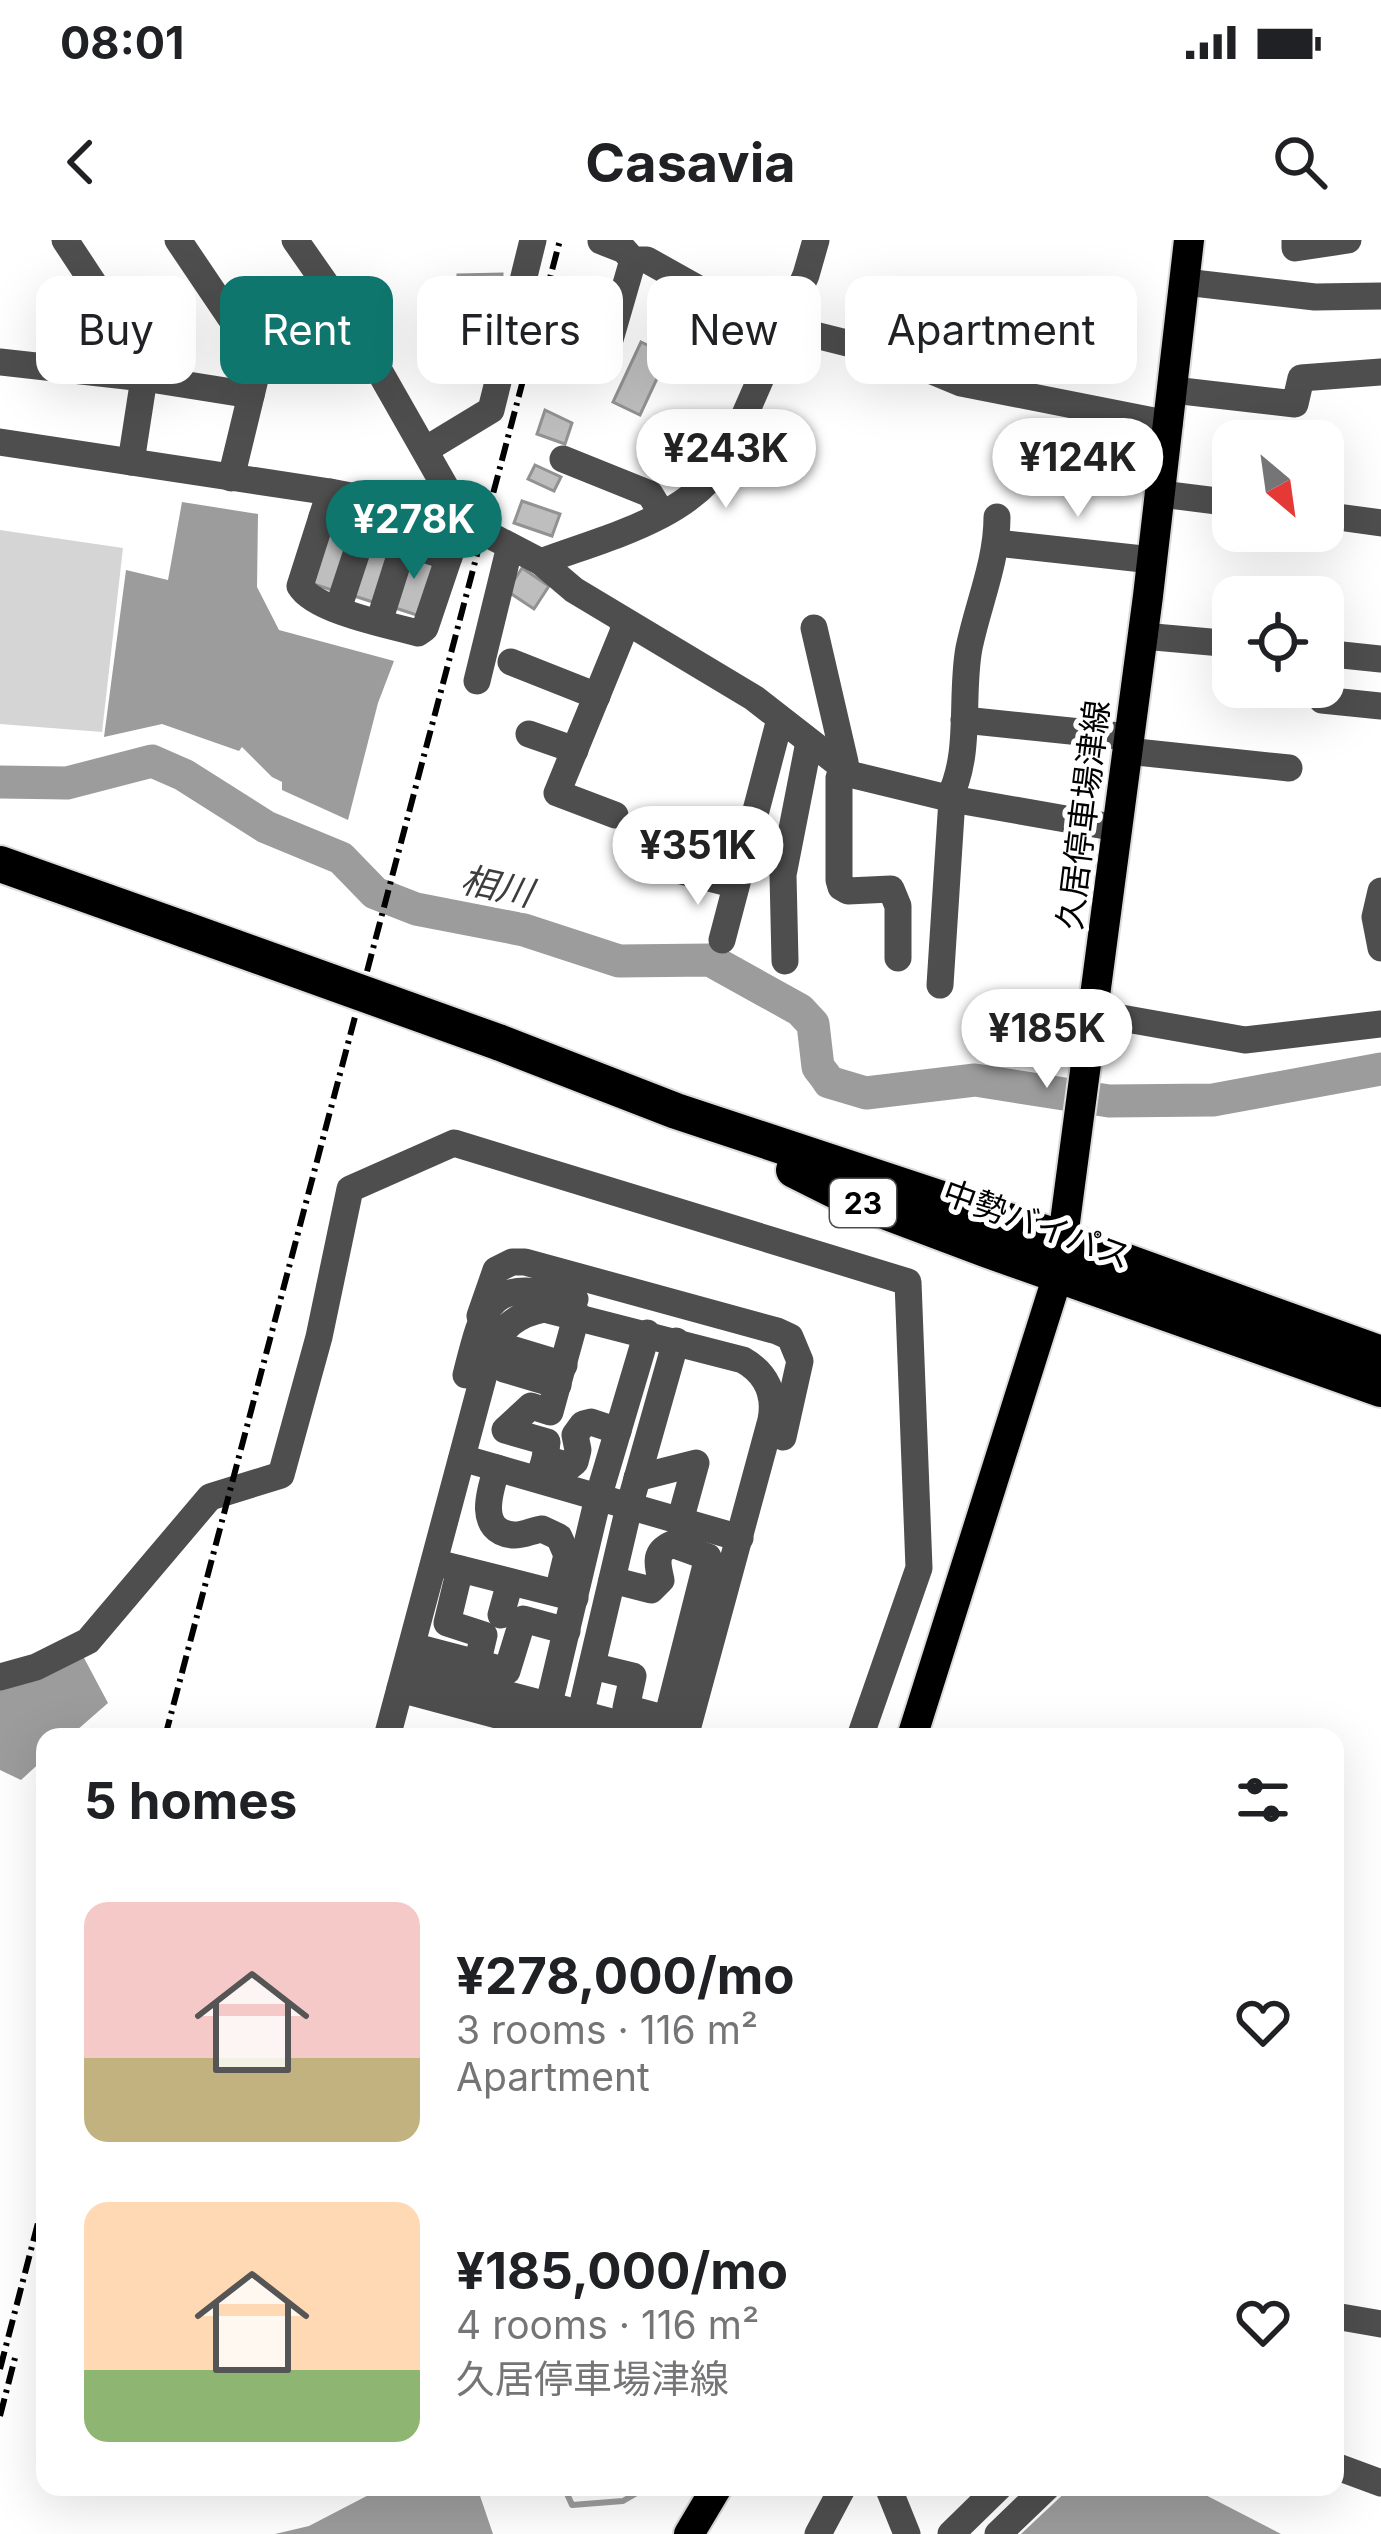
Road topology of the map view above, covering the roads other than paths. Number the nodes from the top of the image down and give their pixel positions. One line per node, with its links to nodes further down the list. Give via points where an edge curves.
1 (65, 240): 11 (street)
2 (178, 240): 17 (street)
3 (295, 240): 12 (street)
4 (533, 240): 32 (street, via 491,410)
5 (816, 240): 14 (street)
6 (1189, 240): 15 (main road, 久居停車場津線)
7 (1295, 240): 8 (street, via 1294,248)
8 (1348, 240)
9 (601, 241): 10 (street)
10 (646, 253): 13 (street); 18 (street)
11 (90, 276)
12 (320, 276)
13 (683, 276)
14 (802, 276)
15 (1184, 282): 16 (street); 28 (main road, 久居停車場津線)
16 (1381, 296)
17 (220, 302)
18 (623, 307)
19 (821, 336): 30 (street, via 961,383)
20 (0, 362): 21 (street)
21 (36, 366)
22 (1381, 372): 28 (street, via 1301,378 1295,404)
23 (143, 384): 34 (street)
24 (182, 384): 29 (street)
25 (254, 384): 29 (street)
26 (386, 384): 32 (street)
27 (757, 384): 41 (street, via 718,472)
28 (1173, 390): 30 (main road, 久居停車場津線)
29 (251, 395): 35 (street)
30 (1169, 424): 36 (main road, 久居停車場津線)
31 (0, 442): 34 (street)
32 (424, 449): 43 (street, via 455,504)
33 (563, 459): 41 (street, via 650,494)
34 (131, 462): 35 (street)
35 (231, 478): 39 (street)
36 (1161, 494): 38 (street); 49 (main road, 久居停車場津線)
37 (376, 500): 39 (street); 40 (street); 45 (street)
38 (1212, 500)
39 (326, 504): 45 (street); 51 (street, via 300,586)
40 (418, 508): 43 (street); 46 (street)
41 (662, 512): 50 (street)
42 (1344, 518): 44 (street)
43 (456, 522): 47 (street); 48 (street)
44 (1381, 523)
45 (366, 531): 46 (street); 51 (street)
46 (406, 544): 48 (street); 53 (street)
47 (510, 546): 50 (street); 60 (street)
48 (449, 556): 53 (street, via 425,628)
49 (1152, 560): 55 (main road, 久居停車場津線); 65 (street, via 997,530 969,650)
50 (541, 562): 52 (street)
51 (338, 608): 53 (street)
52 (624, 621): 61 (street); 64 (street)
53 (379, 622)
54 (814, 628): 71 (street)
55 (1143, 636): 56 (street); 68 (main road, 久居停車場津線)
56 (1212, 642)
57 (1344, 655): 58 (street)
58 (1381, 659)
59 (511, 662): 61 (street)
60 (477, 681)
61 (597, 696): 69 (street)
62 (1344, 702): 63 (street)
63 (1381, 706)
64 (780, 719): 67 (street); 77 (street)
65 (964, 720): 68 (street); 72 (street)
66 (530, 734): 69 (street)
67 (809, 742): 71 (street); 82 (street, via 783,874)
68 (1128, 744): 70 (street); 74 (main road, 久居停車場津線)
69 (575, 750): 73 (street, via 557,794)
70 (1289, 768)
71 (845, 769): 72 (street); 81 (street, via 839,880 848,891 891,889)
72 (951, 799): 74 (street); 83 (street)
73 (615, 815)
74 (1117, 828): 84 (main road, 久居停車場津線)
75 (0, 864): 86 (highway, 中勢バイパス / 23, bridge, via 676,1111 852,1199)
76 (676, 870): 77 (street)
77 (736, 885): 79 (street)
78 (1381, 891): 80 (street)
79 (722, 940)
80 (1381, 949)
81 (898, 958)
82 (785, 961)
83 (940, 985)
84 (1093, 1013): 85 (street, via 1245,1040); 86 (main road, 久居停車場津線)
85 (1381, 1024)
86 (1061, 1257): 89 (highway, 中勢バイパス / 23); 92 (highway, 中勢バイパス / 23); 117 (main road, 久居停車場津線)
87 (577, 1314): 88 (street); 91 (street); 94 (street, via 531,1312 496,1337)
88 (662, 1338): 93 (street); 97 (street); 98 (street); 100 (street, via 743,1360 771,1393)
89 (1381, 1354)
90 (522, 1363): 91 (street)
91 (561, 1375): 96 (street, via 550,1412 531,1406 505,1430 548,1442)
92 (1381, 1389)
93 (618, 1431): 96 (street, via 583,1424 575,1462); 98 (street)
94 (463, 1458): 95 (street); 101 (street)
95 (496, 1468): 96 (street); 104 (street, via 486,1510 498,1529 516,1536 552,1531 566,1546)
96 (542, 1470): 98 (street)
97 (637, 1478): 98 (street); 99 (street, via 696,1463)
98 (614, 1502): 99 (street); 102 (street); 104 (street); 111 (street)
99 (680, 1521): 100 (street)
100 (740, 1538): 114 (street)
101 (447, 1566): 103 (street); 108 (street); 109 (street, via 447,1623 484,1635)
102 (612, 1580): 107 (street); 107 (street, via 651,1591 661,1580 658,1556 672,1544 708,1557 667,1719 626,1708 633,1676)
103 (509, 1582): 104 (street); 105 (street)
104 (566, 1596): 106 (street)
105 (501, 1615)
106 (567, 1631): 109 (street, via 523,1619 508,1671); 111 (street)
107 (592, 1666): 111 (street)
108 (406, 1668): 109 (street); 111 (street); 113 (street)
109 (474, 1674): 111 (street)
110 (0, 1677): 116 (street, via 88,1641 210,1497 280,1475 350,1189 454,1143 908,1282 919,1568)
111 (563, 1727)
112 (372, 1728): 115 (street, via 476,1331 497,1298 519,1289 745,1345 765,1355 790,1388)
113 (389, 1728)
114 (688, 1728)
115 (706, 1728)
116 (863, 1728)
117 (915, 1728)
118 (1344, 2318): 119 (street)
119 (1381, 2324)
120 (1344, 2469): 121 (street)
121 (1381, 2482)
122 (712, 2496): 127 (main road)
123 (838, 2496): 128 (street)
124 (892, 2496): 129 (street)
125 (990, 2496): 130 (street)
126 (1038, 2496): 131 (street)
127 (689, 2534)
128 (818, 2534)
129 (907, 2534)
130 (951, 2534)
131 (998, 2534)

